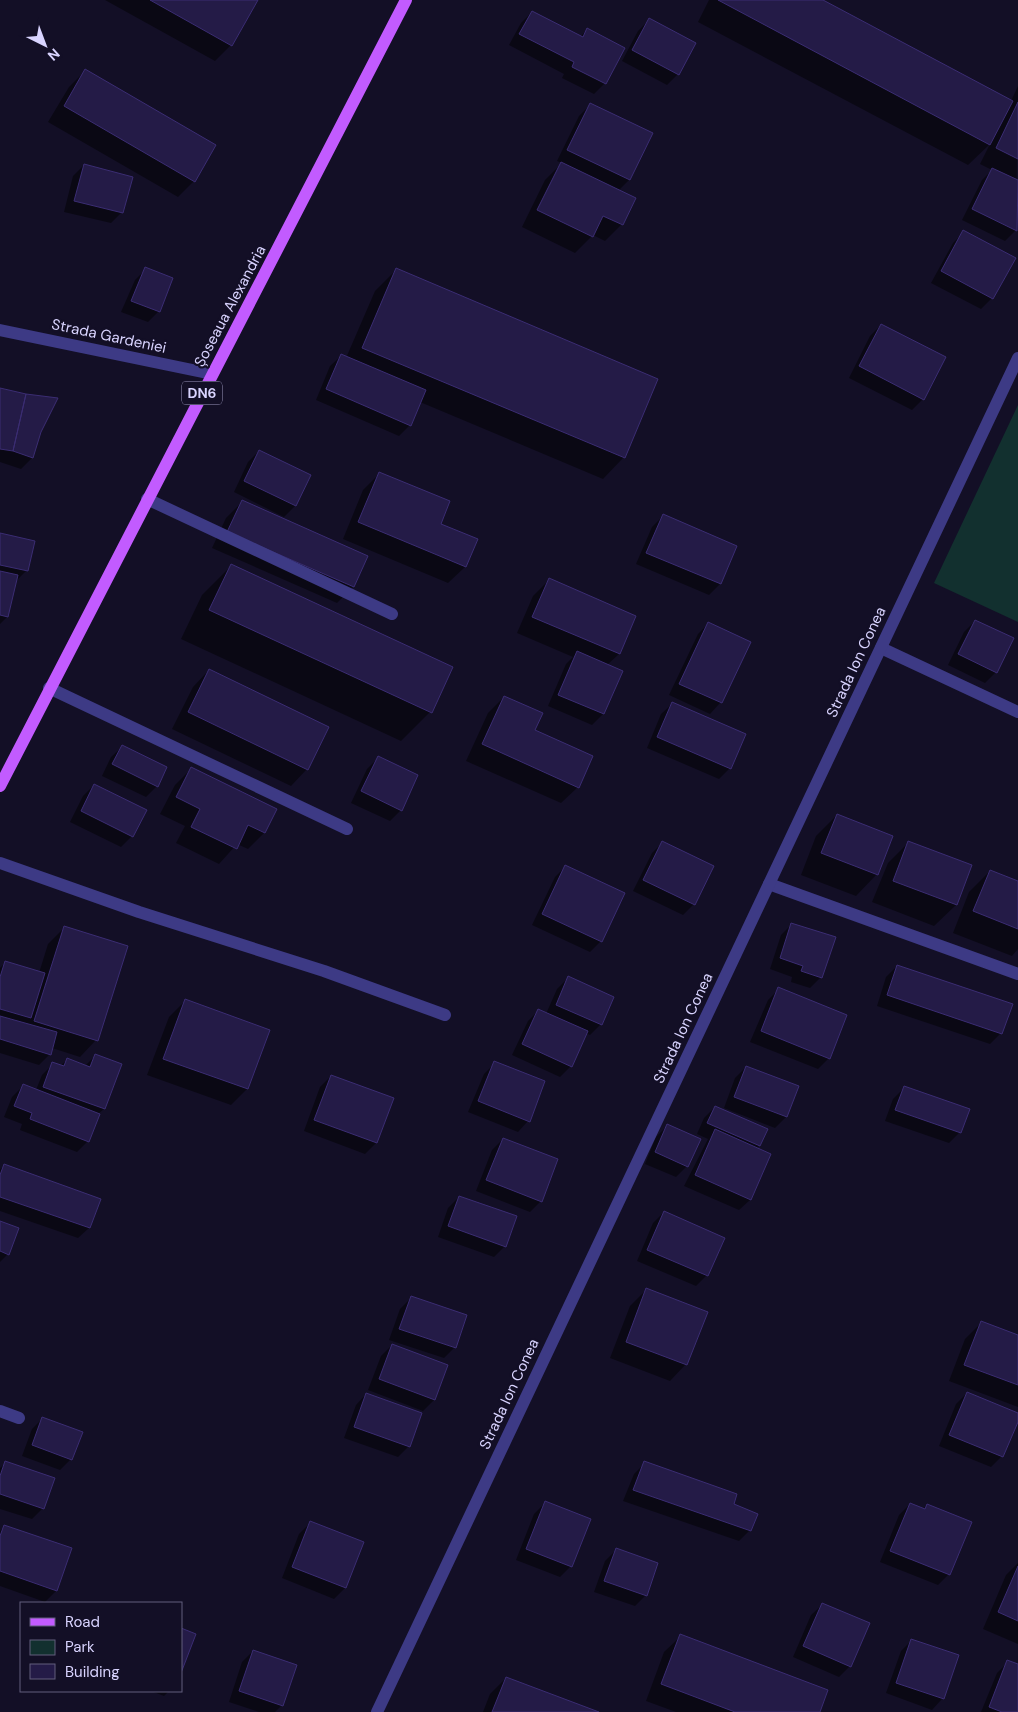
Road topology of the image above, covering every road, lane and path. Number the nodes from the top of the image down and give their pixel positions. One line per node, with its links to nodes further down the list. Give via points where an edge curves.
1 (406, 0): 4 (main road, Șoseaua Alexandria / DN6)
2 (0, 330): 4 (street, Strada Gardeniei)
3 (1018, 358): 7 (street, Strada Ion Conea)
4 (212, 374): 5 (main road, Șoseaua Alexandria / DN6)
5 (147, 499): 6 (street); 8 (main road, Șoseaua Alexandria / DN6)
6 (392, 614)
7 (881, 648): 9 (street); 13 (street, Strada Ion Conea)
8 (49, 688): 10 (main road, Șoseaua Alexandria / DN6); 11 (street)
9 (1018, 712)
10 (0, 786)
11 (346, 829)
12 (0, 863): 15 (street, via 139,912 324,971)
13 (769, 884): 14 (street); 18 (street, Strada Ion Conea)
14 (1018, 974)
15 (445, 1015)
16 (0, 1411): 17 (street)
17 (19, 1418)
18 (377, 1712)

